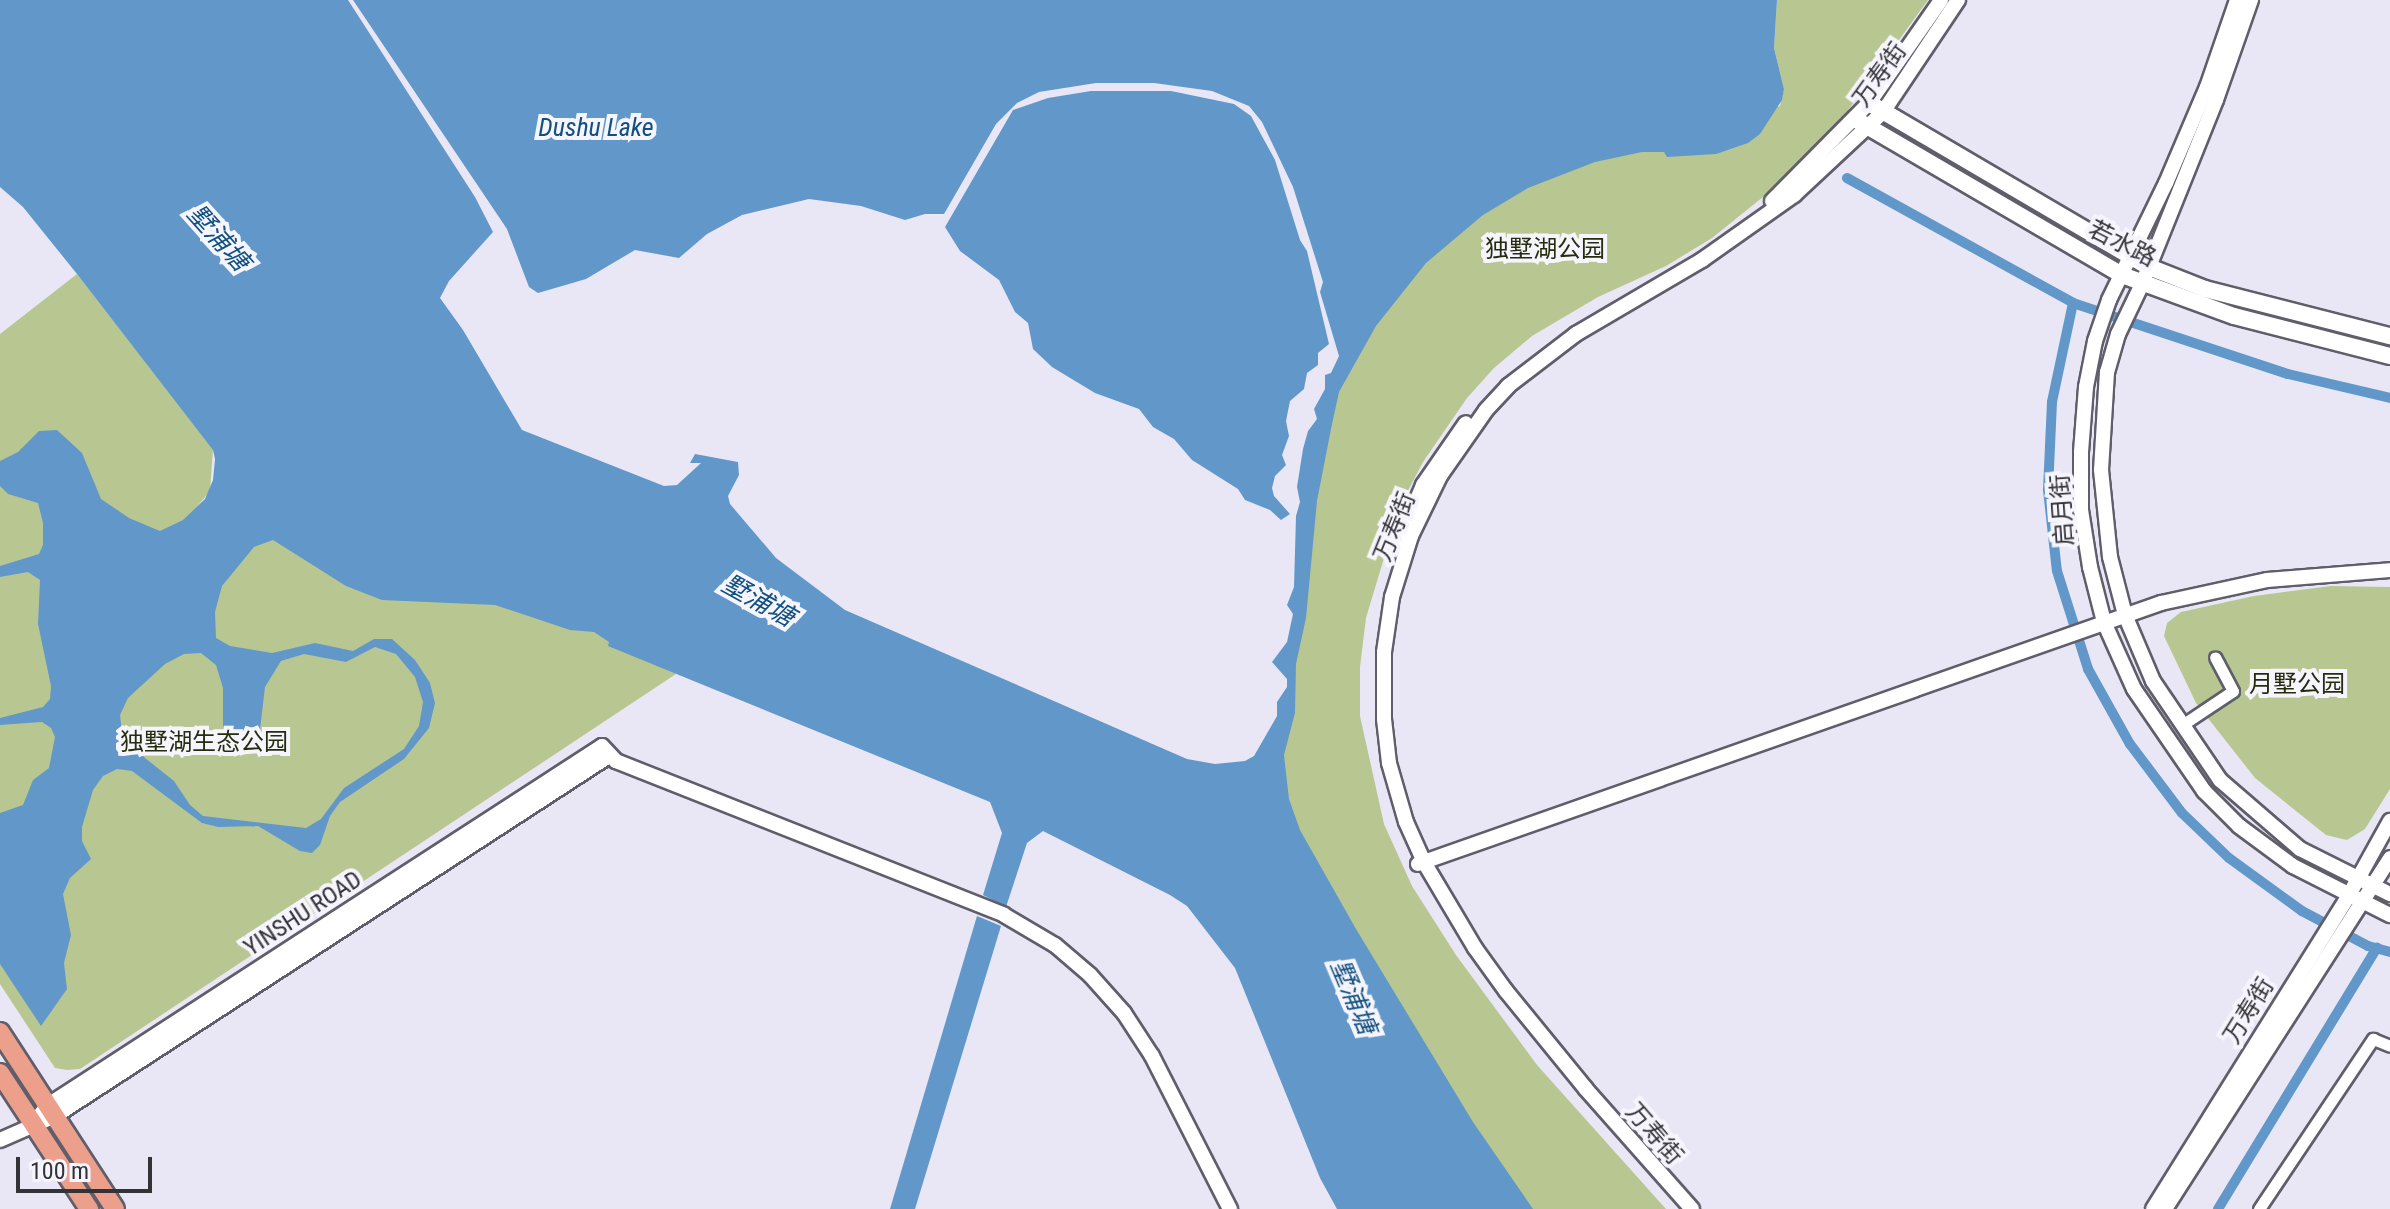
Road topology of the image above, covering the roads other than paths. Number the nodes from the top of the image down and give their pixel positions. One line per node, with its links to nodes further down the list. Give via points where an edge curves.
1 (1941, 0): 5 (street, 万寿街)
2 (1958, 0): 5 (street, 万寿街)
3 (2237, 0): 7 (street, 启月街, via 2207,87)
4 (2251, 0): 8 (street, 启月街)
5 (1876, 108): 6 (street, 万寿街); 7 (main road, 若水路)
6 (1862, 123): 9 (main road, 若水路); 20 (street, 万寿街, via 1750,229 1534,363 1486,410 1440,476 1395,585 1384,652 1389,763)
7 (2130, 258): 8 (main road, 若水路); 9 (street, 启月街)
8 (2149, 267): 10 (street, 启月街); 11 (main road, 若水路, via 2205,289)
9 (2122, 275): 10 (main road, 若水路); 15 (street, 启月街, via 2099,328 2086,387 2081,510)
10 (2142, 284): 12 (main road, 若水路, via 2234,316); 14 (street, 启月街, via 2107,372 2101,470 2110,557)
11 (2390, 336)
12 (2390, 356)
13 (2390, 570): 14 (street, via 2236,585)
14 (2125, 615): 15 (street); 17 (street, 启月街, via 2153,681)
15 (2104, 622): 20 (street); 24 (street, 启月街, via 2134,689 2204,791 2239,826 2293,866)
16 (2215, 657): 17 (street, via 2233,691)
17 (2182, 725): 21 (street, 启月街, via 2220,780 2248,808 2300,849)
18 (2390, 821): 21 (street, 万寿街)
19 (2390, 858): 22 (street, 万寿街)
20 (1419, 863): 36 (street, 万寿街, via 1464,948 1625,1149); 37 (street, 万寿街, via 1506,991)
21 (2359, 878): 22 (street, 启月街); 24 (street, 万寿街)
22 (2374, 885): 23 (street, 启月街); 24 (street, 万寿街)
23 (2390, 894)
24 (2355, 897): 25 (street, 启月街); 26 (street, 万寿街)
25 (2390, 915)
26 (2325, 944): 38 (street, 万寿街); 39 (street, 万寿街)
27 (0, 1032): 30 (main road)
28 (2390, 1046): 40 (street, via 2373,1039)
29 (0, 1073): 31 (main road)
30 (51, 1110): 31 (street, YINSHU ROAD); 34 (main road); 35 (street, YINSHU ROAD, via 605,751 1004,915 1055,945 1124,1013 1152,1056)
31 (33, 1124): 32 (street, YINSHU ROAD); 33 (main road)
32 (0, 1140)
33 (89, 1209)
34 (115, 1209)
35 (1230, 1209)
36 (1682, 1209)
37 (1692, 1209)
38 (2153, 1209)
39 (2165, 1209)
40 (2259, 1209)

